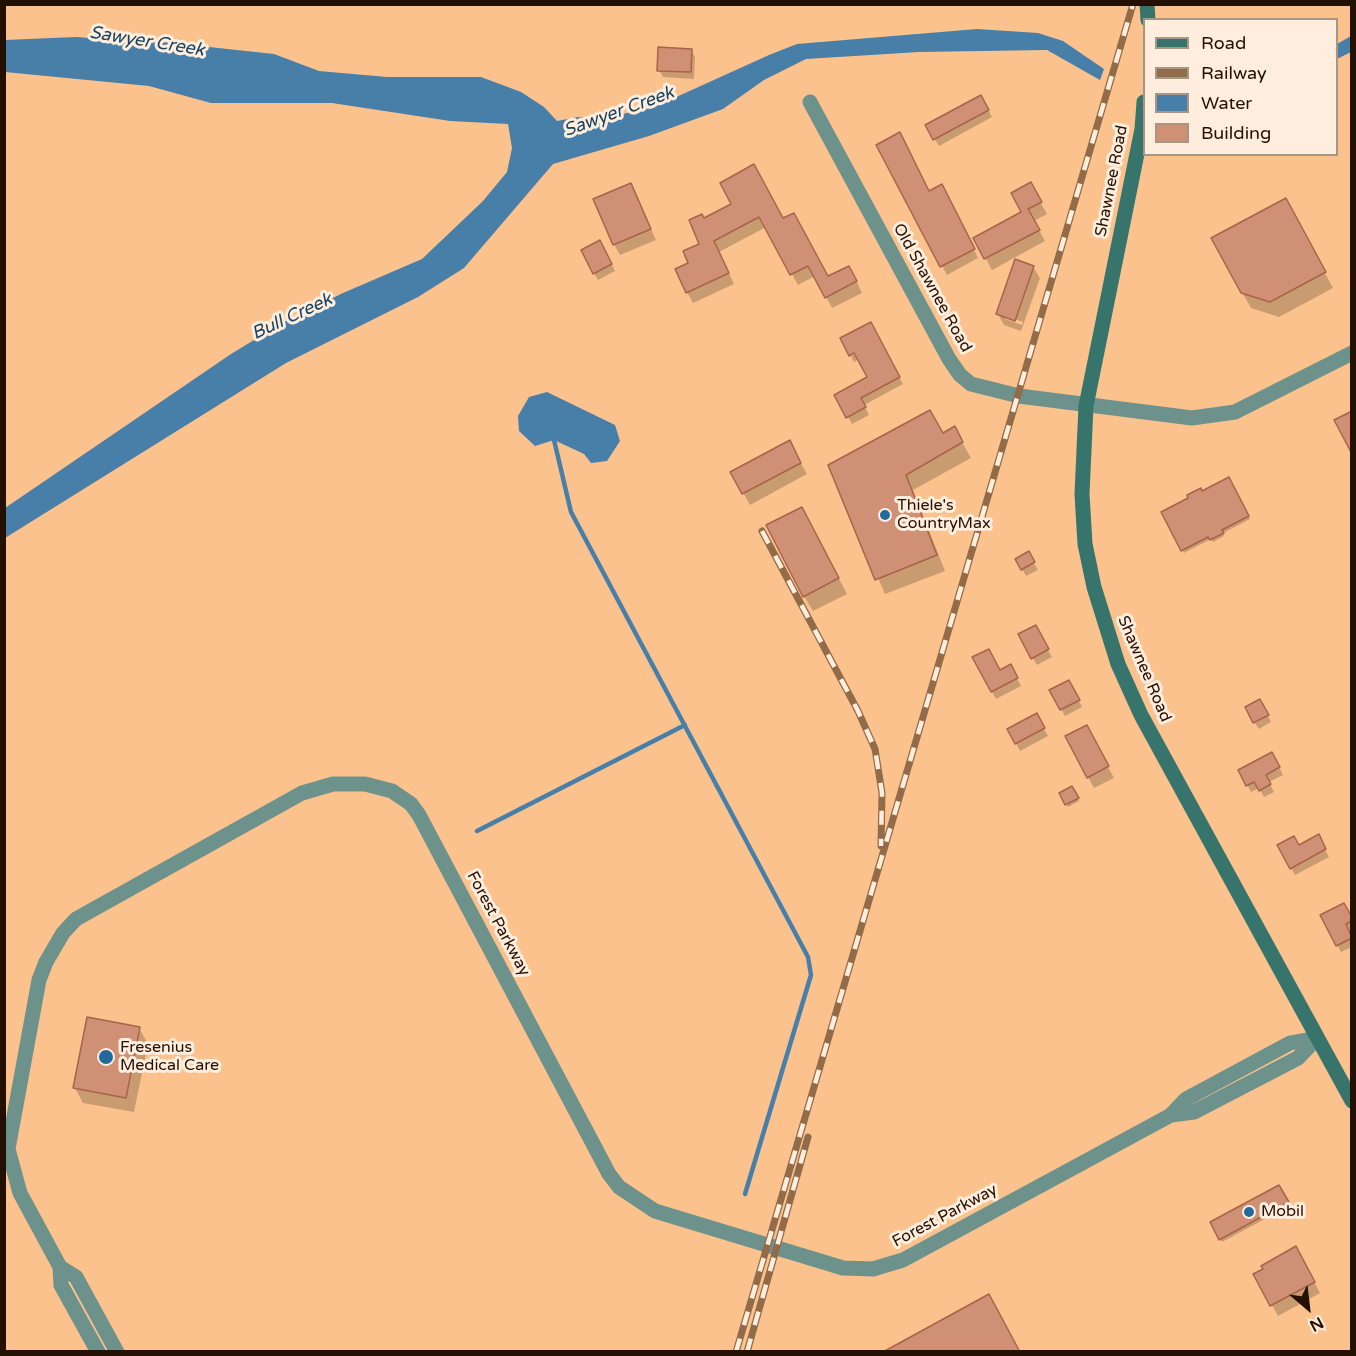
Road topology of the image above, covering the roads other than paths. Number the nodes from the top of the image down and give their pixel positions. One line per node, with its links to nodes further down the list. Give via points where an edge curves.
1 (810, 102): 4 (street, Old Shawnee Road, via 960,375 985,390)
2 (1143, 116): 4 (main road, Shawnee Road)
3 (1352, 353): 4 (street, Old Shawnee Road, via 1252,404 1219,416 1192,418)
4 (1086, 406): 5 (main road, Shawnee Road, via 1082,453 1085,544 1118,664 1147,725)
5 (1317, 1038): 6 (main road, Shawnee Road); 7 (street, Forest Parkway, via 1298,1058 1194,1112 1171,1115 903,1260 873,1269 843,1268 656,1211 631,1196 609,1174 415,810 392,791 379,786 333,784 302,793 76,919 53,948 39,980 8,1149 20,1193)
6 (1352, 1101)
7 (60, 1267): 8 (street, Forest Parkway, via 61,1285); 9 (street, Forest Parkway, via 76,1277)
8 (98, 1352)
9 (117, 1352)

